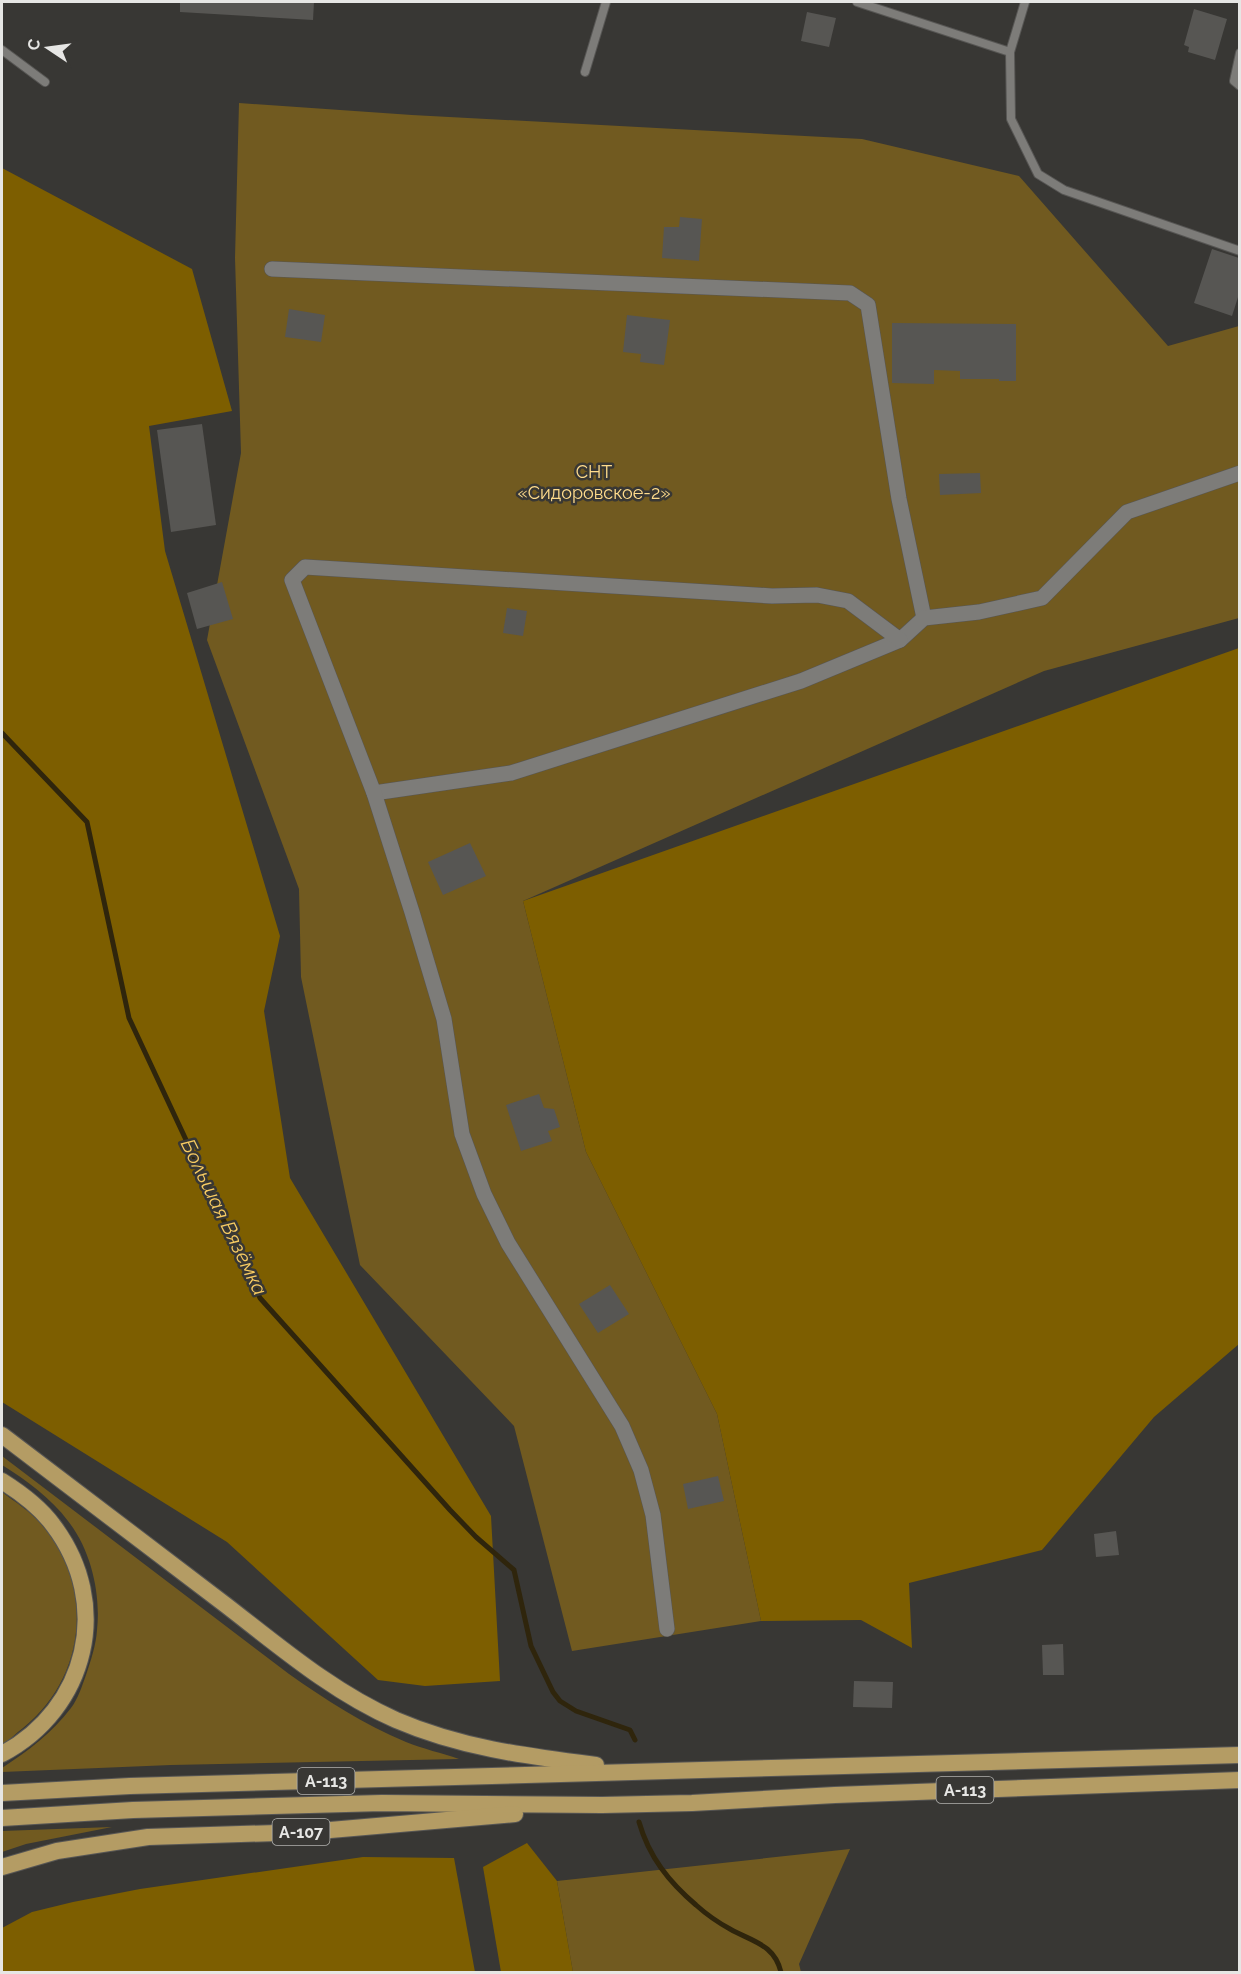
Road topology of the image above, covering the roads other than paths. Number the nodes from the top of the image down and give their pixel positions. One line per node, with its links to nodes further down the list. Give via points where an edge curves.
1 (606, 2): 7 (lane)
2 (857, 2): 5 (lane)
3 (1025, 2): 5 (lane)
4 (2, 50): 8 (lane)
5 (1010, 52): 10 (lane, via 1011,119 1038,174 1064,190)
6 (1239, 53): 9 (lane, via 1234,81)
7 (585, 72)
8 (45, 82)
9 (1239, 86)
10 (1239, 251)
11 (272, 269): 13 (street, via 850,293 868,305 899,500)
12 (1239, 473): 13 (street, via 1127,512 1042,598 979,612)
13 (924, 618): 14 (street)
14 (900, 640): 15 (street, via 801,681 510,773); 15 (street, via 849,601 817,595 772,596 305,567 292,580)
15 (374, 793): 18 (street, via 444,1019 462,1134 484,1194 508,1243 622,1425 641,1470 653,1515)
16 (2, 1435): 21 (highway, via 297,1660 372,1709 416,1728 486,1749)
17 (2, 1481): 19 (highway, via 54,1525 76,1565 86,1614 83,1652 65,1695 34,1732)
18 (667, 1629)
19 (2, 1755)
20 (1239, 1755): 21 (highway, А-113)
21 (650, 1772): 23 (highway, А-113)
22 (1239, 1780): 24 (highway, А-113)
23 (2, 1793)
24 (602, 1805): 25 (highway, А-113, via 382,1803); 26 (highway, А-107, via 307,1832 148,1837 57,1851)
25 (2, 1818)
26 (2, 1867)

